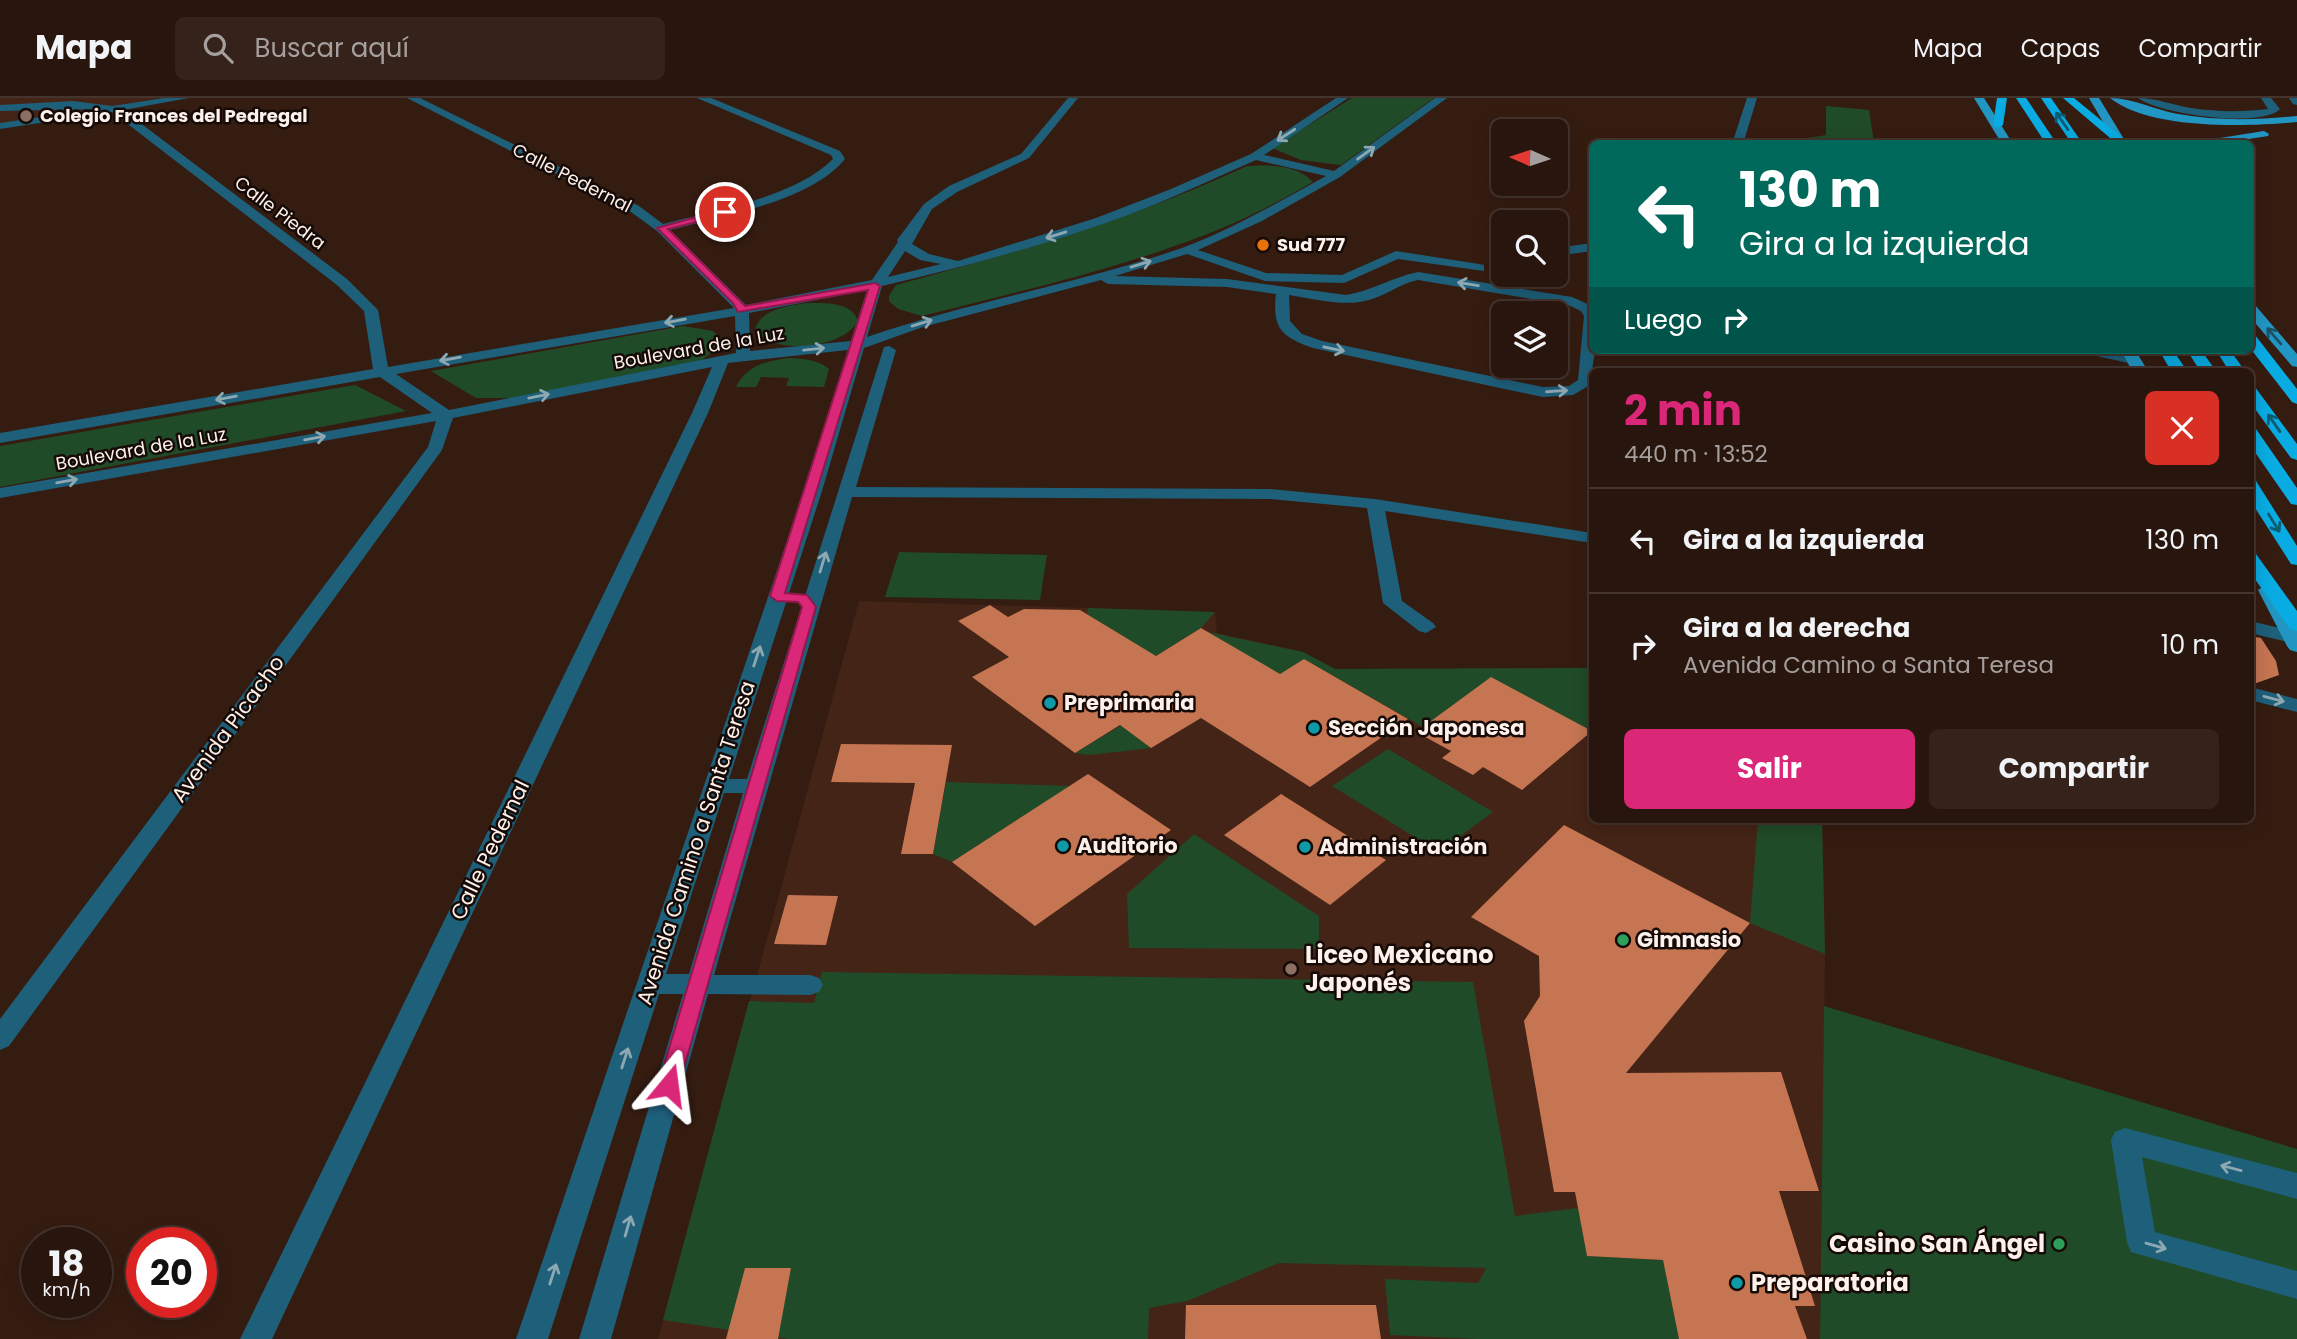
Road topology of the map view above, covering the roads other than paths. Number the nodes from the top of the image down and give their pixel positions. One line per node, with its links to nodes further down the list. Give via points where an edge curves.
1 (184, 98): 18 (street)
2 (412, 98): 34 (street, Calle Pedernal, via 628,205)
3 (702, 98): 34 (street, via 836,153 839,159 826,170 763,200)
4 (1073, 98): 35 (street, Avenida Camino a Santa Teresa, via 1030,152 943,195)
5 (1343, 98): 32 (street, Boulevard de la Luz, one-way to 32)
6 (1443, 98): 33 (street, Boulevard de la Luz, one-way to 6)
7 (1752, 98): 24 (street)
8 (1979, 98): 21 (main road)
9 (2005, 98): 20 (highway); 21 (highway)
10 (2021, 98): 26 (highway)
11 (2046, 98): 27 (highway, one-way to 11)
12 (2068, 98): 28 (highway); 29 (highway)
13 (2094, 98): 30 (main road)
14 (2115, 98): 19 (main road, via 2162,114 2203,120)
15 (2143, 98): 16 (street, via 2185,110 2236,114 2271,112 2274,105)
16 (2266, 98)
17 (5, 108): 18 (street, via 7,114 88,104)
18 (116, 110): 22 (street); 55 (street, Calle Piedra, via 352,291 371,310)
19 (2297, 119)
20 (2021, 121)
21 (1998, 125): 25 (main road)
22 (0, 127)
23 (2297, 130): 31 (main road)
24 (1738, 140)
25 (2006, 140)
26 (2049, 140)
27 (2075, 140)
28 (2099, 140)
29 (2119, 140)
30 (2120, 140)
31 (2218, 140)
32 (1255, 156): 33 (street); 39 (street, Boulevard de la Luz, one-way to 39, via 1126,211)
33 (1336, 175): 37 (street, Boulevard de la Luz)
34 (662, 228): 44 (street, Calle Pedernal)
35 (904, 240): 39 (street, via 919,255); 42 (street, Avenida Camino a Santa Teresa)
36 (1589, 248): 38 (street)
37 (1187, 250): 40 (street, via 1265,277 1344,279 1396,255); 41 (street, Boulevard de la Luz, one-way to 37)
38 (1568, 251)
39 (964, 263): 42 (street, Boulevard de la Luz)
40 (1479, 268)
41 (1088, 280): 43 (street, via 1227,283); 49 (street, Boulevard de la Luz, one-way to 41, via 962,311)
42 (875, 286): 44 (street, Boulevard de la Luz); 49 (street, Avenida Camino a Santa Teresa)
43 (1283, 291): 45 (street, one-way to 43, via 1572,301 1418,276 1358,298); 47 (street, one-way to 47, via 1280,316 1284,327 1298,338 1543,392 1573,390 1585,382)
44 (742, 310): 52 (street, Calle Pedernal); 55 (street, Boulevard de la Luz, one-way to 55)
45 (1589, 312)
46 (2254, 312): 53 (main road, one-way to 46)
47 (1589, 338)
48 (2254, 343): 57 (highway)
49 (857, 345): 52 (street, Boulevard de la Luz, one-way to 49); 70 (street, Avenida Camino a Santa Teresa)
50 (889, 350): 63 (street)
51 (2106, 354): 54 (street)
52 (733, 358): 58 (street, Boulevard de la Luz, one-way to 52); 87 (street, Calle Pedernal, via 694,425)
53 (2296, 359)
54 (2133, 360)
55 (381, 371): 58 (street); 59 (street, Boulevard de la Luz, one-way to 59)
56 (2254, 396): 61 (highway, one-way to 56)
57 (2297, 399)
58 (446, 415): 64 (street, Boulevard de la Luz, one-way to 58); 84 (street, Avenida Picacho, via 436,447)
59 (0, 438)
60 (2254, 438): 65 (highway)
61 (2297, 455)
62 (2254, 491): 68 (highway, one-way to 68)
63 (845, 492): 66 (street, via 1258,494); 71 (street, one-way to 63)
64 (0, 493)
65 (2297, 500)
66 (1375, 504): 67 (street); 72 (street, via 1393,603)
67 (1589, 538)
68 (2297, 560)
69 (2254, 566): 74 (main road)
70 (777, 596): 71 (street, via 802,598); 77 (street, Avenida Camino a Santa Teresa, one-way to 70)
71 (809, 607): 78 (street)
72 (1426, 627)
73 (2254, 627): 74 (street)
74 (2295, 636)
75 (2254, 694): 76 (street, one-way to 76)
76 (2297, 706)
77 (736, 722): 78 (street); 79 (street, Avenida Camino a Santa Teresa)
78 (775, 722): 80 (street)
79 (714, 786): 80 (street); 81 (street, Avenida Camino a Santa Teresa)
80 (756, 786): 82 (street)
81 (650, 984): 82 (street); 88 (street, Avenida Camino a Santa Teresa, one-way to 81)
82 (698, 984): 83 (street); 89 (street, one-way to 82)
83 (810, 985)
84 (0, 1039)
85 (2297, 1185): 86 (street, one-way to 86, via 2125,1140 2142,1242)
86 (2297, 1285)
87 (256, 1339)
88 (532, 1339)
89 (595, 1339)

